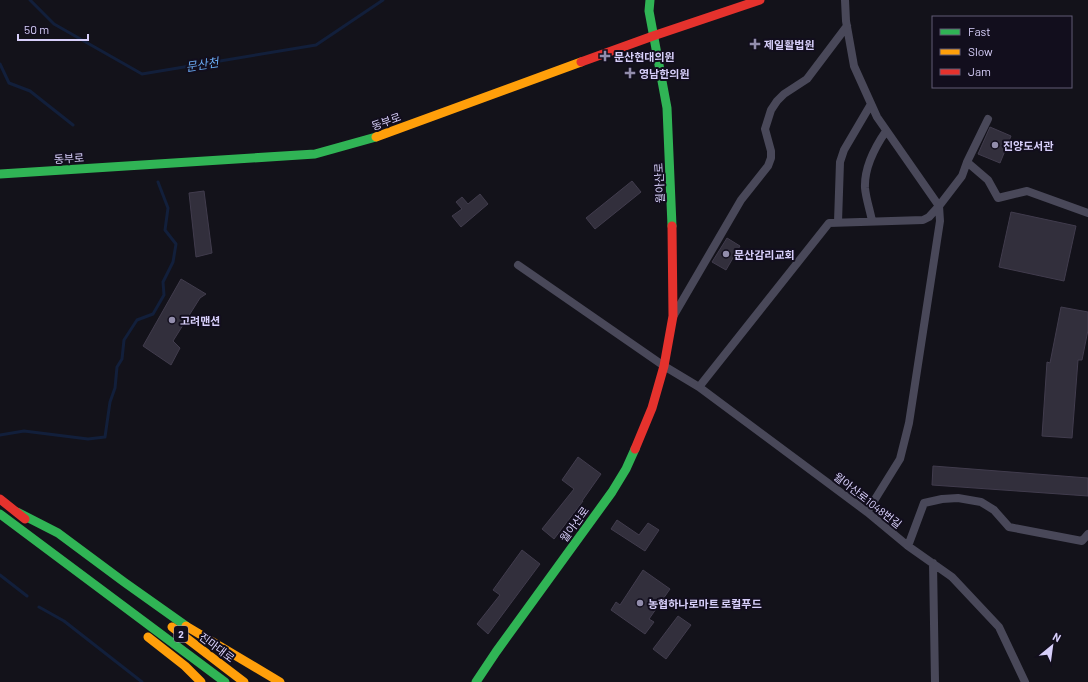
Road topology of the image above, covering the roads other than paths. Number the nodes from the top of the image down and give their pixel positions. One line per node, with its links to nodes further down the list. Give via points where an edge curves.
1 (650, 0): 5 (main road, 월아산로, via 649,10)
2 (760, 0): 5 (main road, 동부로)
3 (845, 0): 4 (street)
4 (847, 26): 6 (street, via 854,66); 16 (street, via 807,79 784,94 771,110 765,129 771,151 768,166 741,200)
5 (654, 36): 10 (main road, 동부로, via 369,140 315,154); 16 (main road, 월아산로, via 667,108 672,211)
6 (871, 104): 8 (street); 14 (street, via 844,150 840,162)
7 (988, 119): 9 (street)
8 (886, 131): 11 (street); 13 (street, via 876,146 866,171 865,188)
9 (967, 162): 11 (street, via 962,176); 12 (street, via 988,180 998,198 1027,191)
10 (1, 174)
11 (939, 206): 13 (street, via 923,220); 20 (street, via 939,234 900,459)
12 (1088, 213)
13 (872, 221): 14 (street)
14 (838, 222): 18 (street, via 829,223)
15 (518, 265): 17 (street)
16 (673, 316): 17 (main road, 월아산로)
17 (664, 366): 18 (street, 월아산로1048번길); 31 (main road, 월아산로, via 652,408 626,469)
18 (699, 387): 20 (street, 월아산로1048번길)
19 (0, 499): 25 (main road, 2)
20 (867, 512): 23 (street, 월아산로1048번길)
21 (3, 516): 26 (main road, via 40,549)
22 (1088, 534): 23 (street, via 1082,541 1009,527 994,510 981,502 958,498 942,499 924,503)
23 (908, 546): 24 (street, 월아산로1048번길)
24 (933, 563): 32 (street); 33 (street, 월아산로1048번길, via 952,577 999,627)
25 (121, 584): 29 (main road, 진마대로 / 2); 30 (main road, via 185,626)
26 (106, 597): 27 (main road, via 141,631); 28 (main road, 2)
27 (201, 682)
28 (225, 682)
29 (244, 682)
30 (280, 682)
31 (476, 682)
32 (935, 682)
33 (1025, 682)

